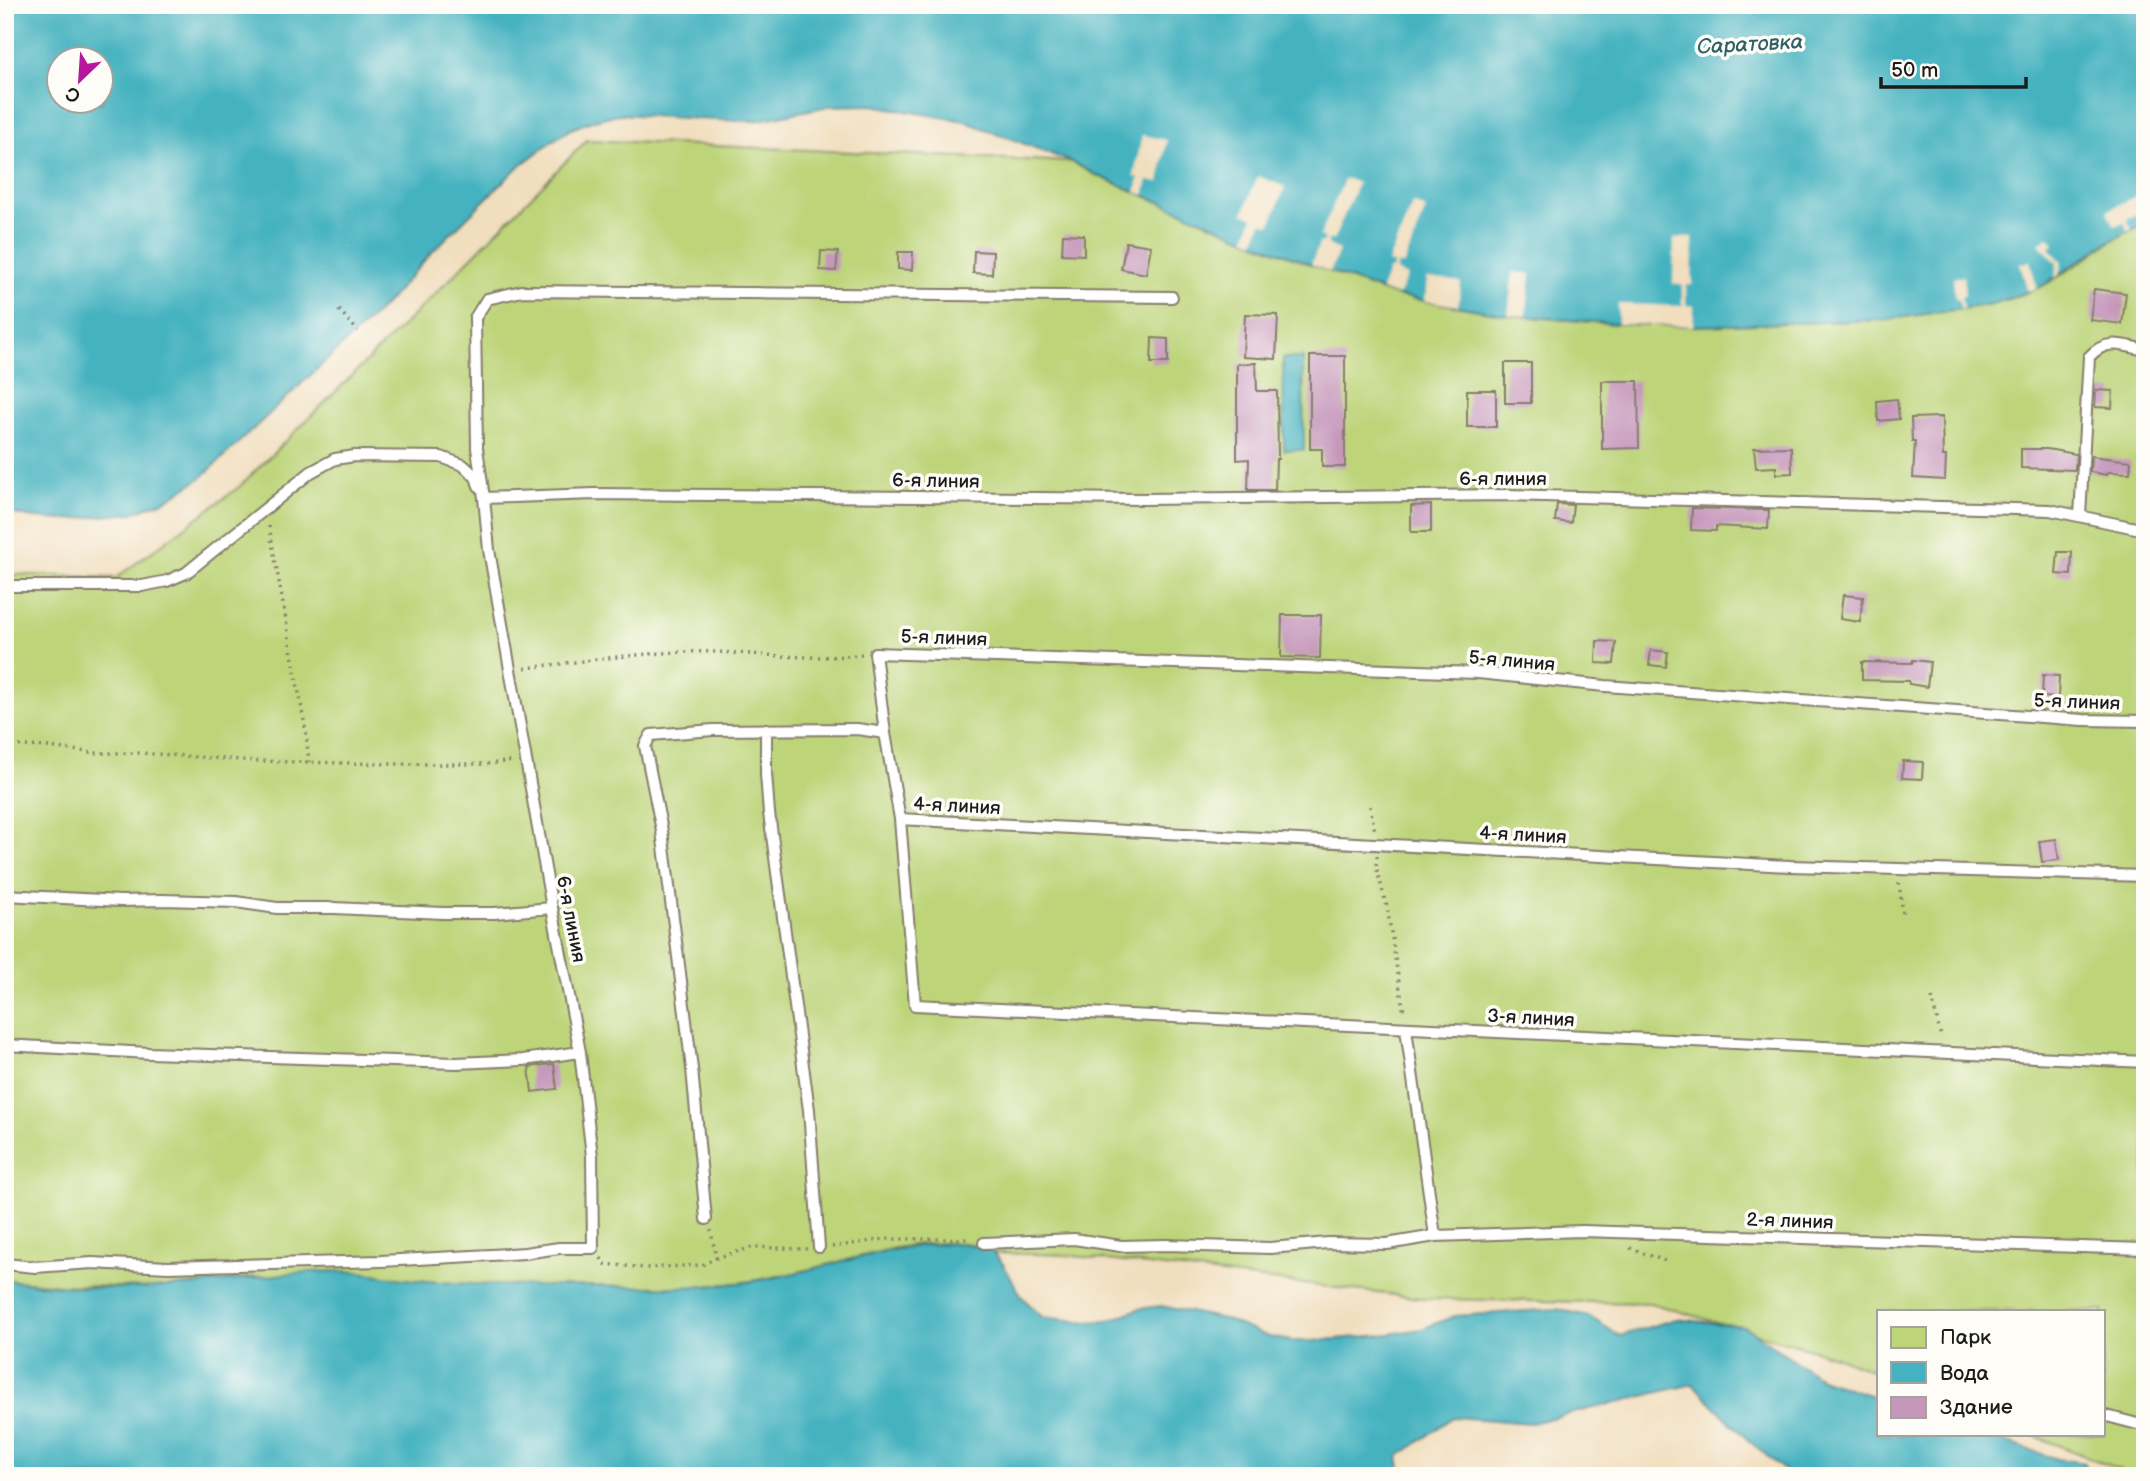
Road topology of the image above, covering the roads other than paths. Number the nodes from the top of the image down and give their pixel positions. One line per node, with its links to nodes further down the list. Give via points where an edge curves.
1 (1172, 297): 3 (lane, via 522,291 487,299 475,318 477,447)
2 (2145, 350): 4 (lane, via 2119,344 2099,347 2089,357)
3 (484, 498): 4 (lane, 6-я линия, via 594,494 1144,499 1507,495 2050,510); 6 (lane, via 476,477 441,457 335,459 311,472 186,573 167,581 142,586); 13 (lane, 6-я линия, via 489,550)
4 (2080, 516): 5 (lane, 6-я линия)
5 (2145, 530)
6 (5, 586)
7 (2145, 720): 9 (lane, 5-я линия, via 2083,720 1478,673 875,653)
8 (766, 729): 9 (lane); 18 (lane, via 672,732 651,735 645,746 673,913); 21 (lane, via 769,813 809,1110)
9 (885, 733): 10 (lane)
10 (900, 819): 11 (lane, 4-я линия, via 1897,870); 14 (lane, 3-я линия, via 915,1005)
11 (2145, 876)
12 (5, 895): 13 (lane, via 443,913)
13 (552, 908): 16 (lane, 6-я линия)
14 (1406, 1029): 17 (lane, 3-я линия); 19 (lane)
15 (5, 1045): 16 (lane, via 432,1063 523,1060)
16 (580, 1052): 23 (lane, 6-я линия, via 592,1156 593,1248 168,1267)
17 (2145, 1062)
18 (706, 1219)
19 (1435, 1236): 20 (lane, 2-я линия, via 1387,1244 1270,1248 1121,1246 1074,1239); 22 (lane, 2-я линия, via 1582,1231)
20 (984, 1243)
21 (820, 1247)
22 (2145, 1249)
23 (5, 1264)
24 (2104, 1415): 25 (lane)
25 (2145, 1426)

